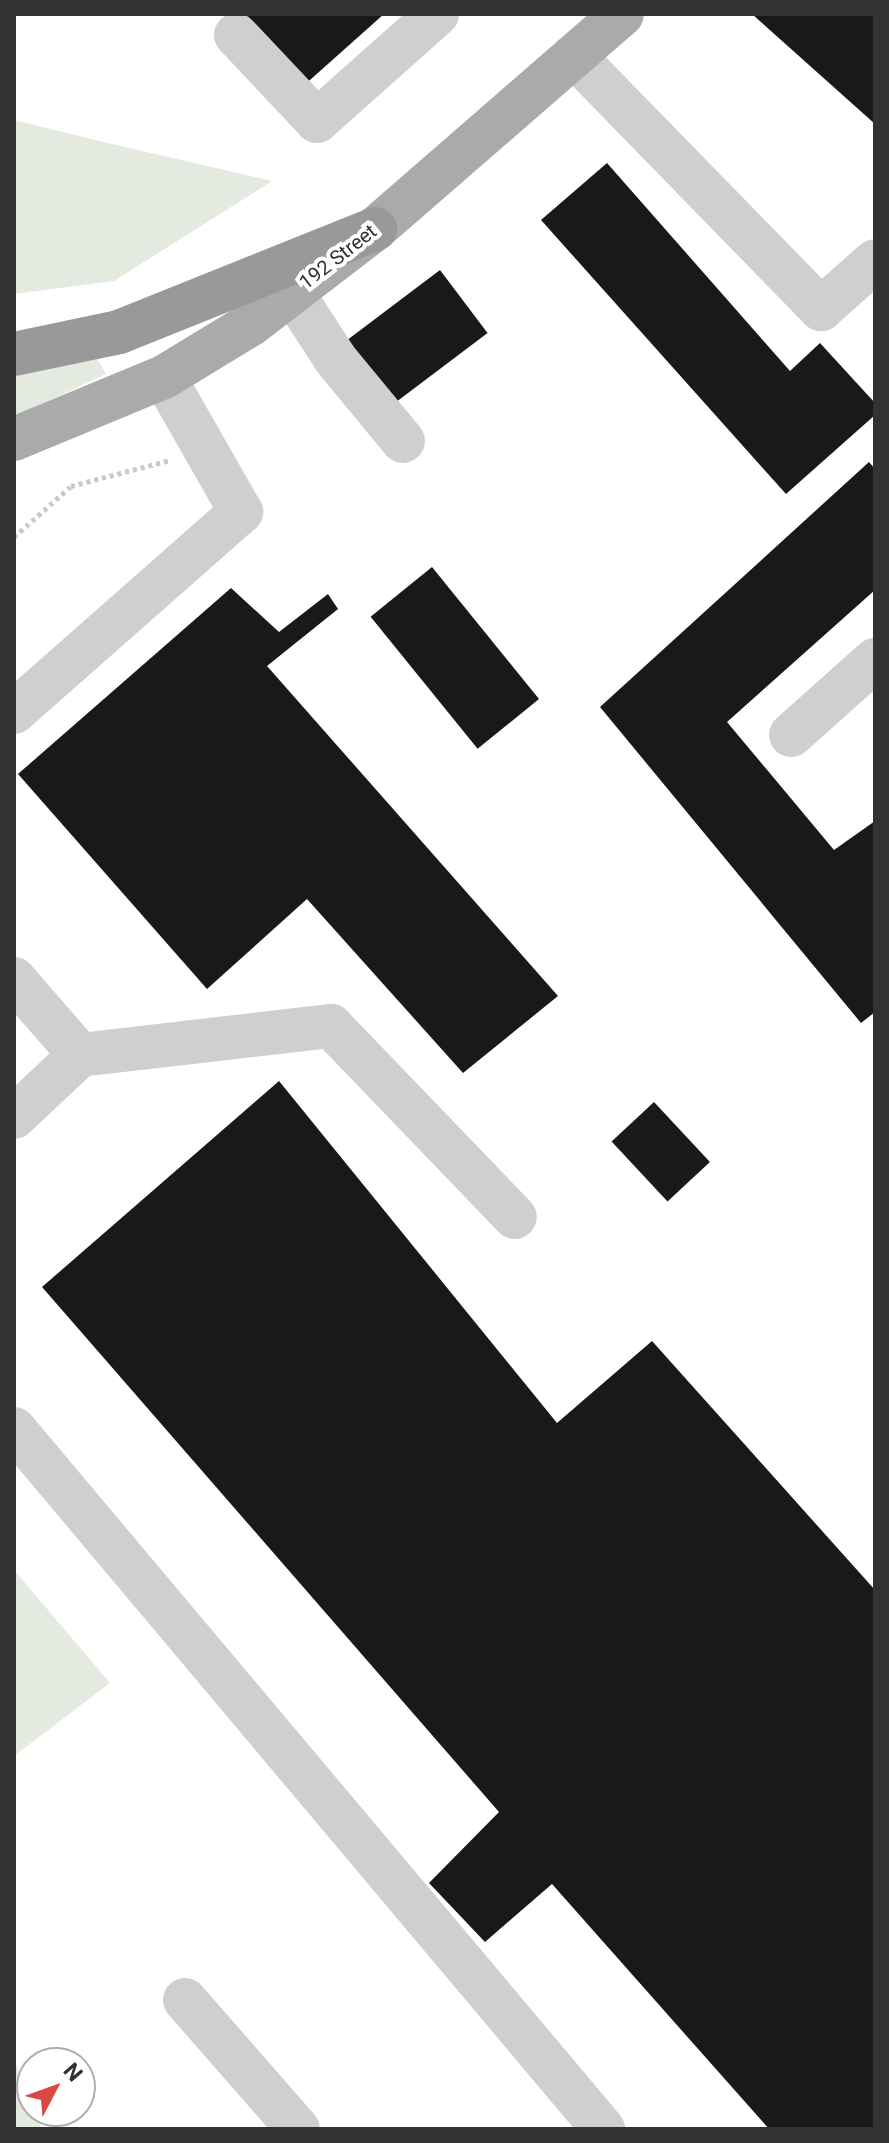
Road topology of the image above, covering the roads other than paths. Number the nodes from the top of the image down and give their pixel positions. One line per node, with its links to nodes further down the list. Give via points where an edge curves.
1 (437, 14): 3 (lane, via 317,121)
2 (622, 14): 4 (main road, 192 Street)
3 (236, 35)
4 (574, 56): 5 (main road, 192 Street); 6 (lane, via 821,309)
5 (375, 229): 7 (main road, 192 Street); 8 (highway, via 119,332)
6 (875, 261)
7 (292, 292): 9 (main road, 192 Street); 11 (lane, via 336,360)
8 (14, 354)
9 (164, 377): 10 (main road, 192 Street); 13 (lane, via 241,512)
10 (14, 439)
11 (403, 441)
12 (875, 660): 14 (lane)
13 (14, 712)
14 (791, 735)
15 (14, 979): 16 (lane)
16 (80, 1055): 17 (lane); 18 (lane, via 331,1026)
17 (14, 1117)
18 (515, 1217)
19 (14, 1429): 22 (lane)
20 (185, 2000): 21 (lane)
21 (298, 2129)
22 (603, 2129)

